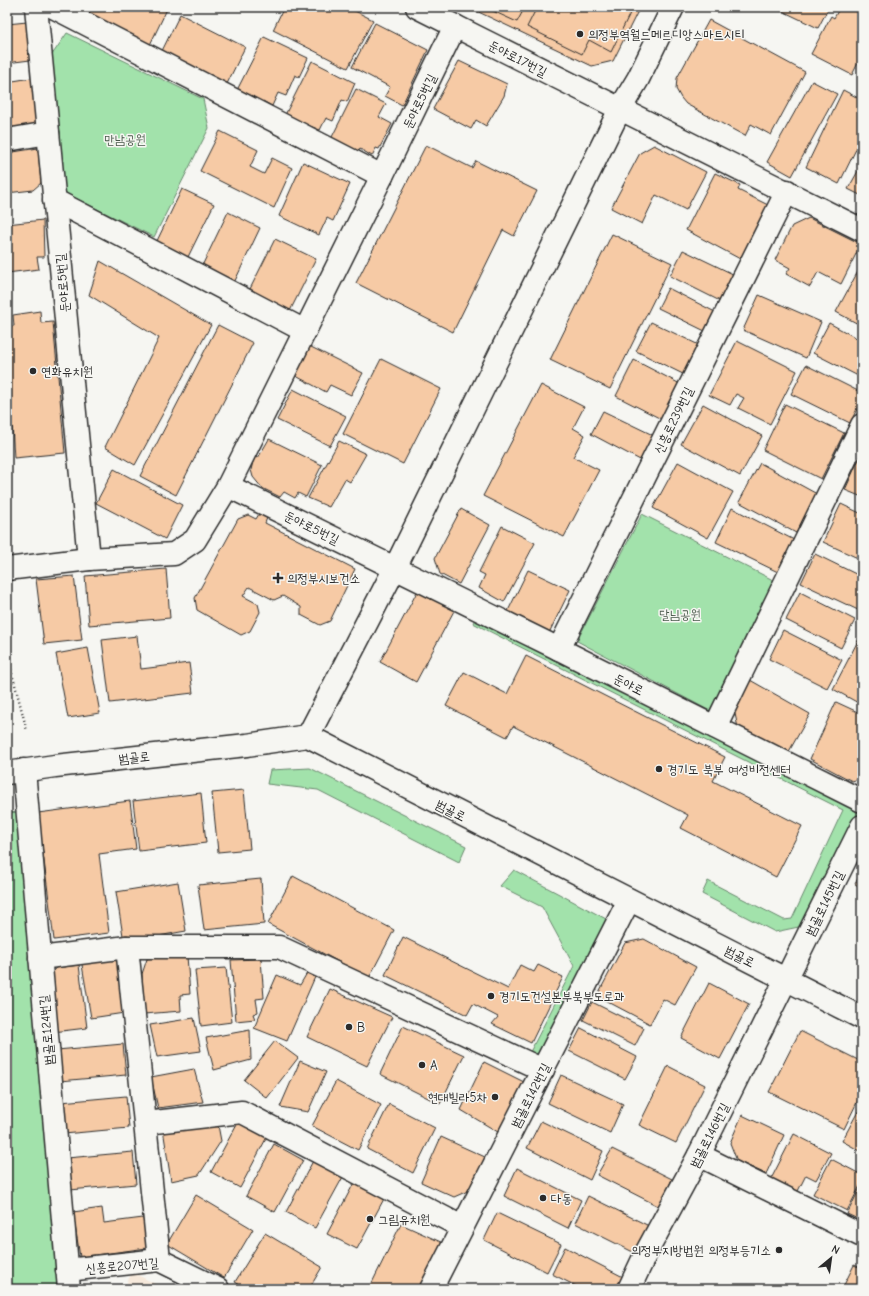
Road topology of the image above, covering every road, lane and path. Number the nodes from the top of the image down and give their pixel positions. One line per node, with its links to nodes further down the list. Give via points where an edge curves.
1 (36, 7): 7 (street, 둔야로5번길)
2 (53, 7): 9 (street)
3 (417, 7): 5 (street, 둔야로17번길)
4 (673, 7): 6 (street, via 638,79)
5 (455, 26): 6 (street, 둔야로17번길); 9 (street, 둔야로5번길)
6 (620, 109): 10 (street); 17 (street)
7 (48, 133): 8 (street); 11 (street, 둔야로5번길)
8 (7, 140)
9 (382, 176): 13 (street, 둔야로5번길)
10 (787, 191): 12 (street); 20 (street, 신흥로239번길)
11 (54, 200): 13 (street); 16 (street, 둔야로5번길)
12 (862, 230)
13 (305, 332): 15 (street, 둔야로5번길)
14 (862, 425): 22 (street)
15 (228, 486): 16 (street, 둔야로5번길, via 195,540 174,554); 17 (street, 둔야로5번길)
16 (89, 559): 18 (street, 둔야로5번길)
17 (395, 568): 20 (street, 둔야로); 24 (street)
18 (7, 569)
19 (7, 646): 21 (path)
20 (559, 649): 22 (street, 둔야로)
21 (8, 658): 23 (path)
22 (715, 727): 26 (street, 둔야로)
23 (27, 731)
24 (308, 736): 25 (street, 범골로); 28 (street, 범골로)
25 (14, 772): 30 (street, 범골로124번길)
26 (862, 801)
27 (862, 826): 31 (street, 범골로145번길)
28 (629, 900): 31 (street, 범골로); 33 (street, 범골로142번길)
29 (127, 947): 30 (street); 33 (street, via 279,947); 34 (street)
30 (40, 958): 39 (street, 범골로124번길)
31 (785, 979): 32 (street, 범골로); 35 (street, 범골로146번길)
32 (862, 1018)
33 (543, 1070): 36 (street, 범골로142번길)
34 (146, 1123): 36 (street, via 242,1112); 38 (street)
35 (699, 1155): 37 (street); 42 (street, 범골로146번길)
36 (462, 1227): 41 (street, 범골로142번길)
37 (862, 1236)
38 (159, 1260): 39 (street, 신흥로207번길); 40 (street, 신흥로207번길)
39 (68, 1280)
40 (218, 1289)
41 (431, 1289)
42 (629, 1289)

